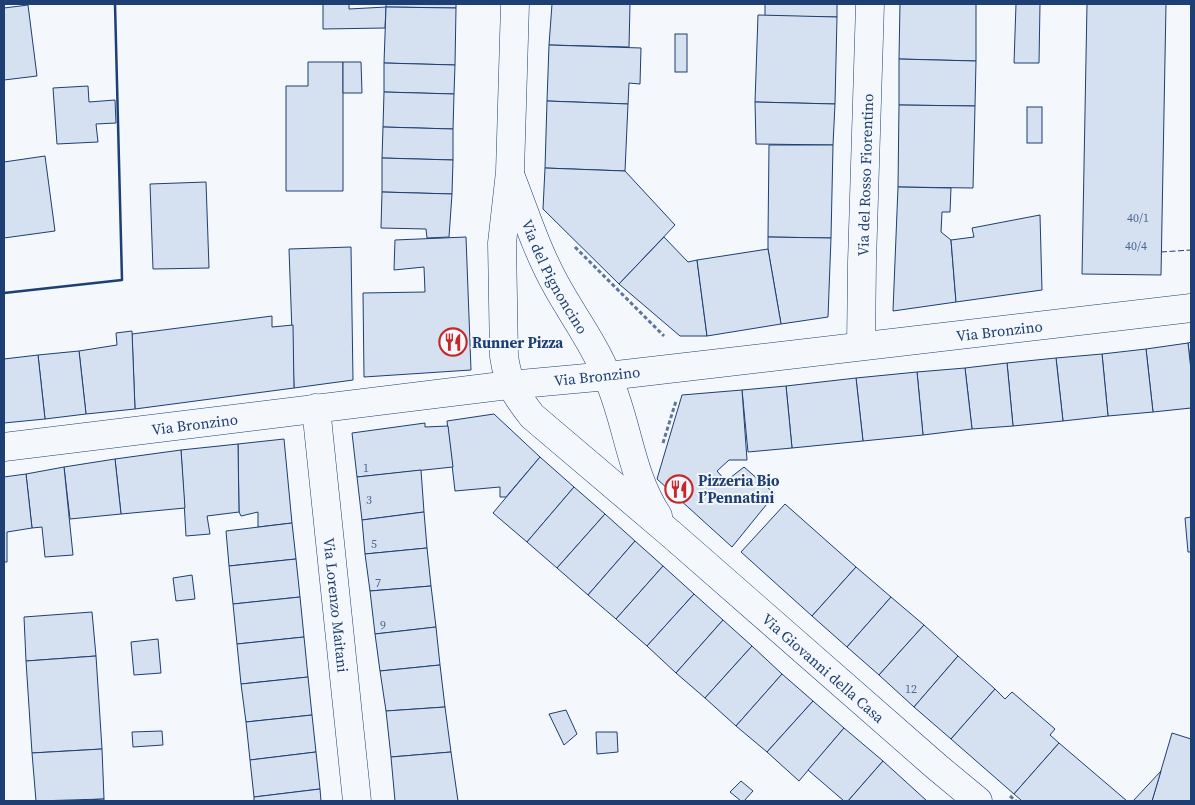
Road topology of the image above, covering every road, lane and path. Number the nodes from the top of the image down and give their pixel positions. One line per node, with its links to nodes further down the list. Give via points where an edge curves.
1 (515, 4): 3 (main road, Via del Pignoncino)
2 (870, 4): 7 (main road, Via del Rosso Fiorentino)
3 (510, 172): 8 (main road, Via del Pignoncino, via 535,242 554,283); 9 (main road, Via del Pignoncino, via 502,243 504,356)
4 (572, 244): 6 (path)
5 (1191, 308): 7 (main road, Via Bronzino)
6 (666, 338)
7 (861, 346): 8 (main road, Via Bronzino)
8 (608, 376): 9 (main road, Via Bronzino); 12 (main road, Via Giovanni della Casa, via 620,406 638,476 647,497)
9 (510, 385): 10 (main road, Via Bronzino); 12 (main road, Via Giovanni della Casa, via 532,416)
10 (316, 408): 11 (main road, Via Bronzino); 13 (main road, Via Lorenzo Maitani)
11 (4, 448)
12 (671, 534): 14 (main road, Via Giovanni della Casa)
13 (357, 801)
14 (978, 801)

